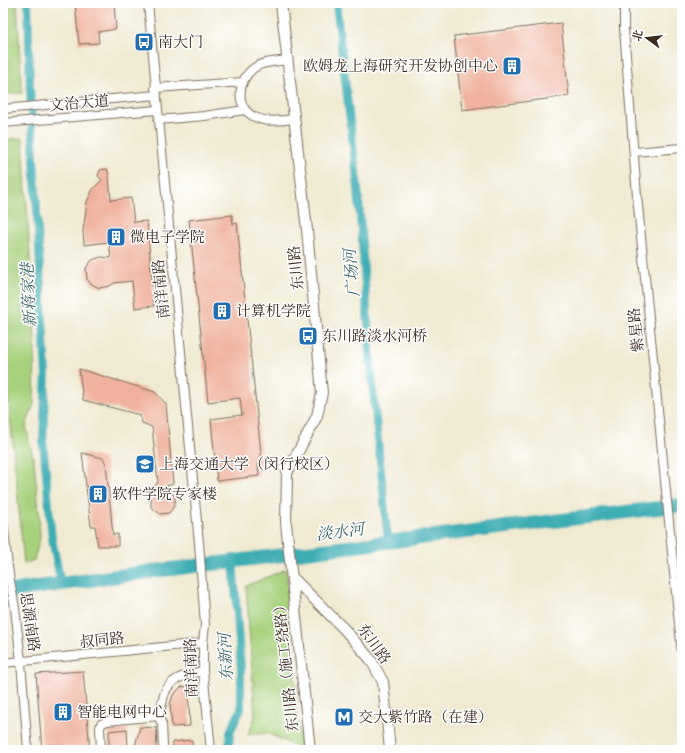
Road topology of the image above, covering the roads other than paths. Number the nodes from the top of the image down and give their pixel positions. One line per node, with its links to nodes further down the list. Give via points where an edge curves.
1 (148, 3): 6 (street, 南洋南路)
2 (281, 3): 4 (main road, 东川路)
3 (624, 3): 14 (street, 紫星路)
4 (287, 60): 5 (street, via 255,67); 10 (main road, 东川路)
5 (243, 82): 6 (street, 文治大道); 9 (street, via 240,89)
6 (155, 92): 7 (street, 文治大道); 8 (street, 南洋南路)
7 (3, 109)
8 (157, 110): 11 (street, 南洋南路); 12 (street, 文治大道)
9 (245, 110): 10 (street, via 256,118 271,121); 11 (street)
10 (294, 119): 16 (main road, 东川路, via 322,393 317,416 287,473 286,523)
11 (158, 120): 17 (street, 南洋南路, via 188,418 205,625)
12 (3, 124)
13 (682, 148): 14 (street)
14 (634, 152): 18 (street, 紫星路)
15 (3, 522): 19 (street, 思源南路)
16 (292, 577): 27 (main road, 东川路（施工绕路）); 28 (main road, 东川路, via 371,660 382,682)
17 (203, 643): 19 (street, 叔同路); 21 (street, 南洋南路)
18 (682, 654)
19 (21, 662): 20 (street, 叔同路); 24 (street, 思源南路)
20 (3, 663)
21 (203, 671): 22 (street, via 174,680 164,695); 26 (street, 南洋南路)
22 (158, 716): 23 (street, via 162,724); 25 (street, via 106,721 100,728)
23 (163, 745)
24 (28, 750)
25 (101, 750)
26 (211, 750)
27 (310, 750)
28 (390, 750)

